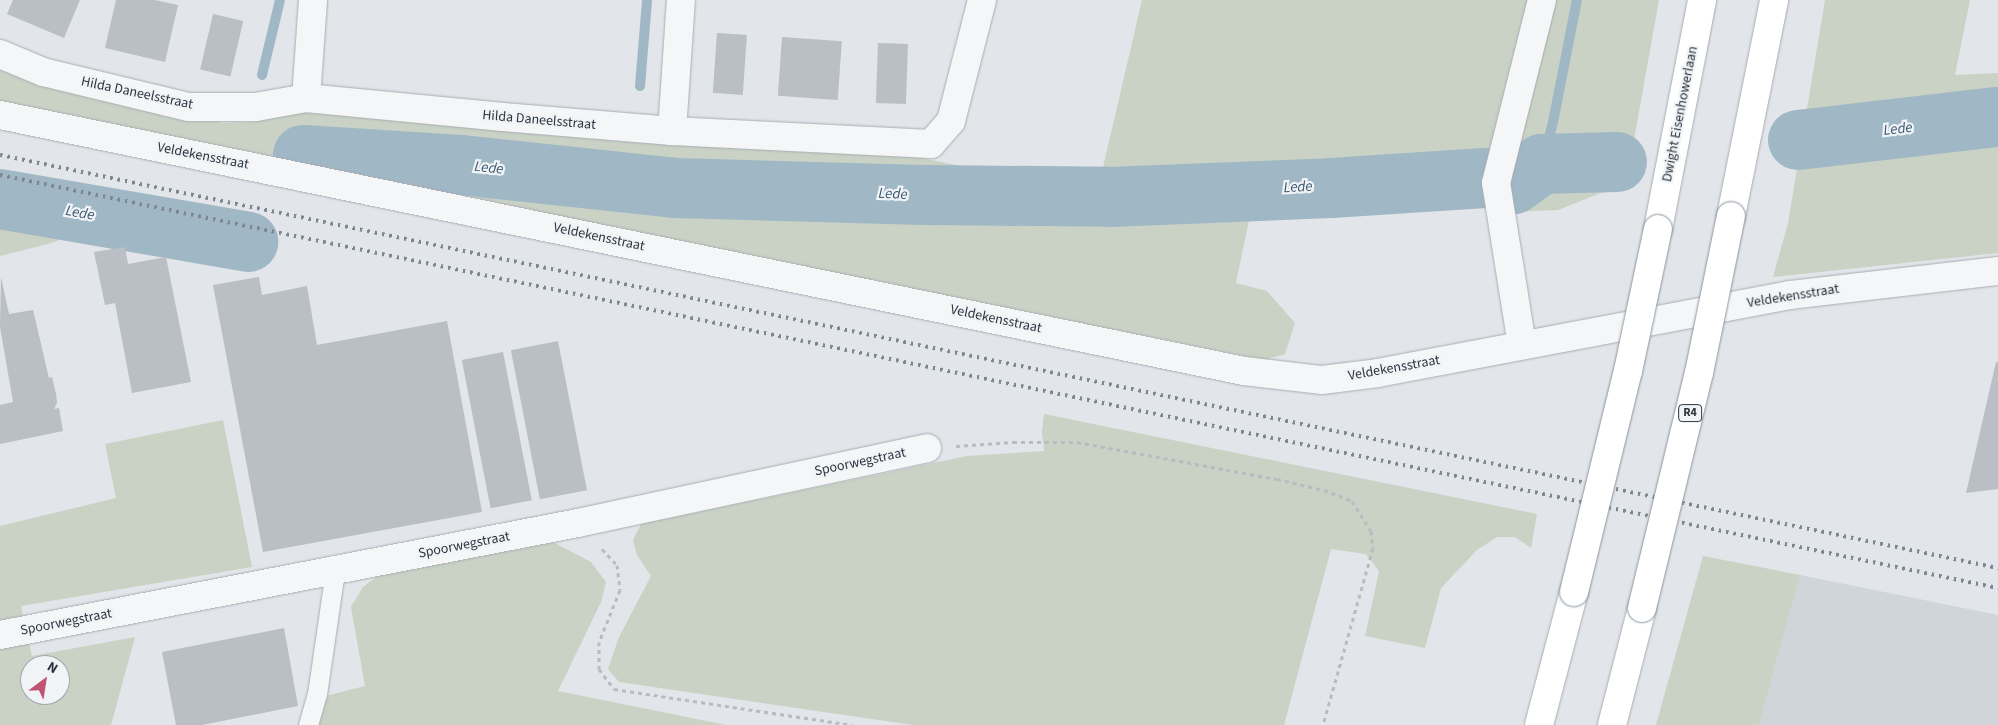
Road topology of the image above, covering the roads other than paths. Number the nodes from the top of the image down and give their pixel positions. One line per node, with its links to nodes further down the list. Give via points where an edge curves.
1 (313, 0): 8 (street)
2 (681, 0): 10 (street)
3 (982, 0): 10 (street, Hilda Daneelsstraat, via 951,121 931,144)
4 (1542, 0): 12 (street, via 1496,183)
5 (1702, 0): 17 (highway, Dwight Eisenhowerlaan, bridge, via 1628,371)
6 (1774, 0): 18 (highway, R4, bridge, via 1700,373)
7 (0, 54): 8 (street, Hilda Daneelsstraat, via 43,72 189,107 256,107)
8 (306, 98): 10 (street, Hilda Daneelsstraat)
9 (0, 115): 12 (street, Veldekensstraat, via 1244,370 1322,380 1378,373)
10 (672, 131)
11 (1998, 271): 12 (street, Veldekensstraat, via 1790,295)
12 (1522, 345)
13 (927, 448): 14 (street, Spoorwegstraat, via 578,523)
14 (334, 570): 15 (street, Spoorwegstraat); 16 (lane, via 317,694)
15 (0, 635)
16 (308, 725)
17 (1539, 725)
18 (1612, 725)

